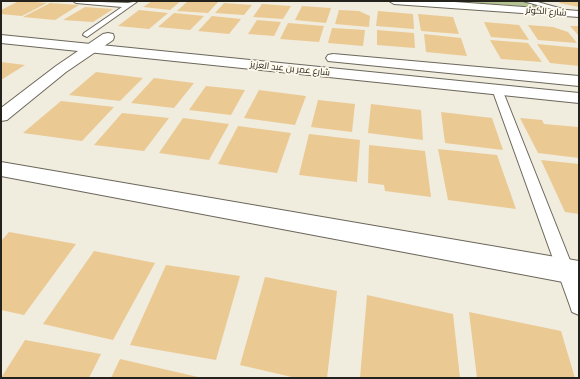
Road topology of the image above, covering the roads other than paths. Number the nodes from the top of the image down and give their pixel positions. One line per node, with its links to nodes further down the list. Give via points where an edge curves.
1 (76, 1): 4 (lane)
2 (394, 1): 5 (street, شارع الكوثر)
3 (526, 1): 5 (lane)
4 (132, 3): 9 (lane)
5 (576, 14)
6 (1, 27): 9 (street)
7 (1, 39): 9 (street, شارع عمر بن عبد العزيز)
8 (139, 40): 9 (street, via 108,37)
9 (89, 42): 12 (street, شارع عمر بن عبد العزيز); 14 (street)
10 (320, 57): 11 (street)
11 (579, 81)
12 (497, 89): 13 (street, شارع عمر بن عبد العزيز); 16 (lane)
13 (579, 98)
14 (1, 116)
15 (1, 170): 16 (street)
16 (572, 272): 17 (lane)
17 (579, 306)

